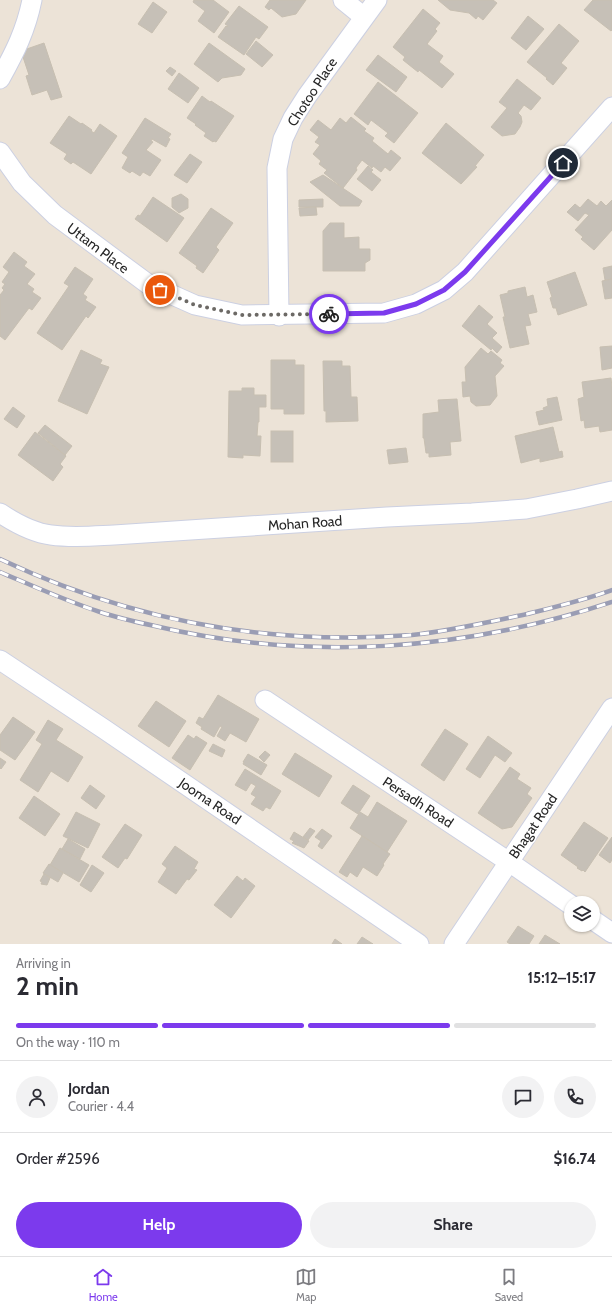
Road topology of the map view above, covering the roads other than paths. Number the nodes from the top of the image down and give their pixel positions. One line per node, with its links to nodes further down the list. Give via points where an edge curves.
1 (32, 0): 5 (street, via 16,50)
2 (343, 0): 4 (street)
3 (377, 0): 4 (street, Chotoo Place)
4 (364, 17): 8 (street, Chotoo Place, via 292,118 283,139 278,168)
5 (0, 79)
6 (610, 115): 8 (street, Uttam Place, via 465,272 444,290 416,304 384,313)
7 (0, 152): 8 (street, Uttam Place, via 22,182 55,215 148,284 195,305 242,315)
8 (279, 316)
9 (612, 491): 10 (street, Mohan Road, via 518,510 106,536 50,535 35,531)
10 (0, 513)
11 (0, 660): 18 (street, Jooma Road)
12 (265, 700): 14 (street, Persadh Road)
13 (612, 708): 14 (street, Bhagat Road)
14 (508, 862): 15 (street, Persadh Road); 19 (street, Bhagat Road)
15 (564, 900)
16 (600, 925): 17 (street)
17 (612, 933)
18 (419, 944)
19 (454, 944)

